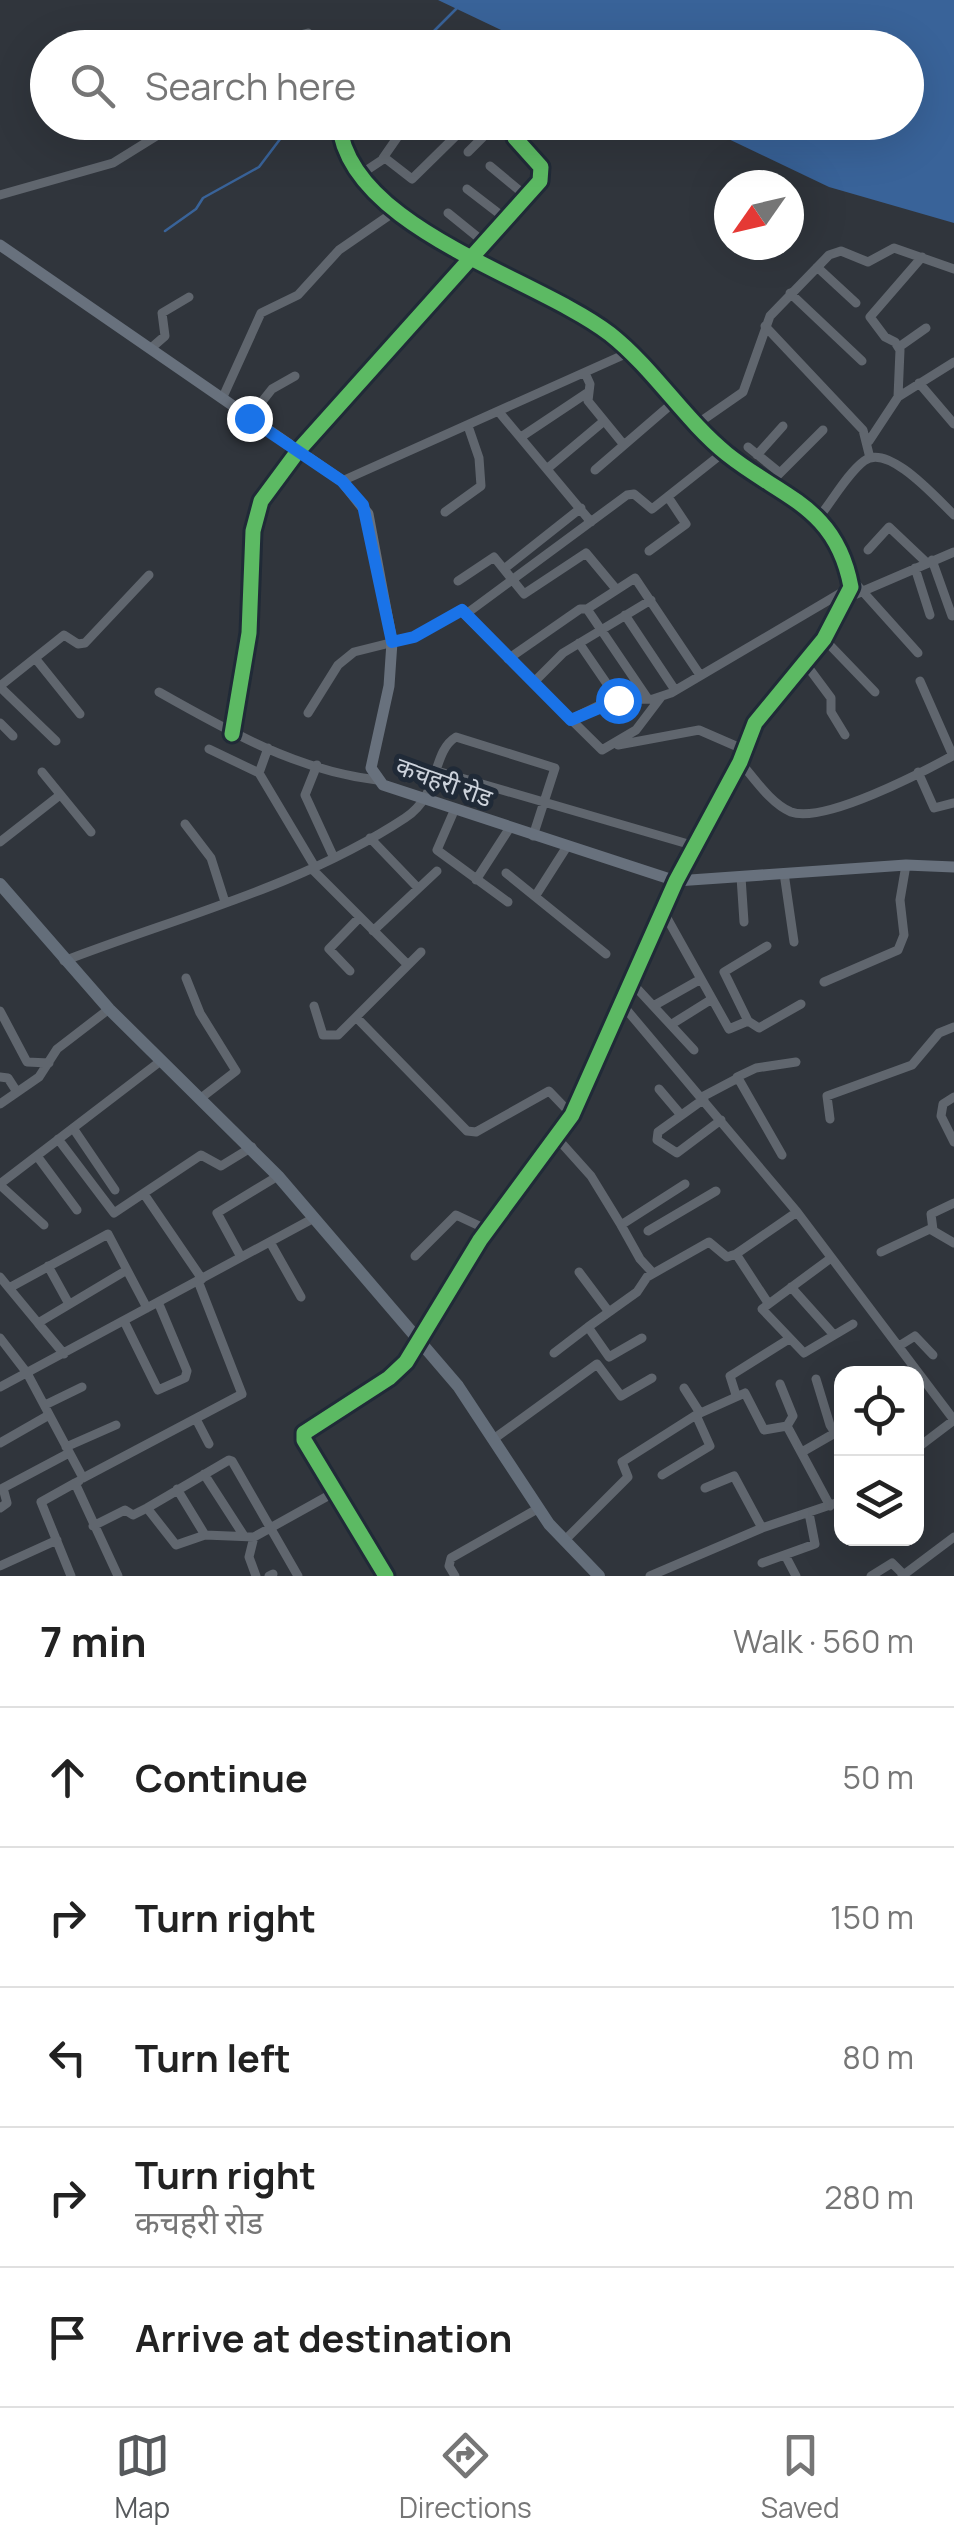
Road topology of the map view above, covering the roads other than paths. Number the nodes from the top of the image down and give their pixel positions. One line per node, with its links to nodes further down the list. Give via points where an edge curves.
1 (149, 140): 12 (street, via 113,162)
2 (342, 140): 10 (street)
3 (396, 140): 8 (street)
4 (452, 140): 8 (street, via 412,179)
5 (480, 140): 7 (street)
6 (517, 140): 13 (street, via 543,172)
7 (468, 152)
8 (383, 158): 10 (street)
9 (490, 166): 13 (street)
10 (358, 176): 14 (street)
11 (467, 189): 16 (street)
12 (0, 196)
13 (526, 196): 16 (street)
14 (397, 210): 20 (street); 38 (street, via 339,250 298,295 261,313)
15 (448, 213): 17 (street)
16 (506, 219): 17 (street)
17 (485, 243): 20 (street)
18 (0, 245): 29 (main road, कचहरी रोड)
19 (922, 257): 21 (street, via 894,248 868,262 841,251); 22 (street); 28 (street, via 870,317)
20 (470, 259): 30 (street, via 566,306); 52 (street)
21 (817, 267): 23 (street); 25 (street)
22 (954, 269)
23 (790, 293): 26 (street); 31 (street)
24 (189, 297): 29 (street, via 162,313 165,336)
25 (856, 303)
26 (765, 326): 43 (street, via 743,392); 49 (street)
27 (926, 328): 28 (street)
28 (899, 348): 37 (street)
29 (150, 349): 38 (main road, कचहरी रोड)
30 (630, 352): 33 (street); 39 (street)
31 (862, 361)
32 (954, 362): 35 (street)
33 (585, 372): 36 (street); 40 (street)
34 (295, 376): 41 (street, via 272,389)
35 (919, 383): 37 (street); 44 (street)
36 (587, 393): 42 (street); 48 (street)
37 (898, 398): 49 (street)
38 (222, 399): 41 (main road, कचहरी रोड)
39 (675, 401): 43 (street); 50 (street)
40 (499, 412): 45 (street); 48 (street)
41 (249, 418): 52 (main road, कचहरी रोड)
42 (604, 421): 50 (street); 56 (street)
43 (698, 424): 53 (street)
44 (954, 424)
45 (468, 426): 59 (street); 63 (street, via 481,486)
46 (783, 426): 54 (street)
47 (823, 430): 58 (street)
48 (521, 436): 56 (street)
49 (869, 441): 55 (street)
50 (624, 446): 57 (street)
51 (748, 447): 54 (street)
52 (298, 451): 59 (main road, कचहरी रोड); 108 (street, via 255,515 249,633)
53 (724, 452): 60 (street); 61 (street)
54 (757, 455): 58 (street)
55 (870, 458): 64 (street, via 900,465); 65 (street)
56 (548, 468): 62 (street)
57 (596, 470)
58 (780, 473): 60 (street)
59 (342, 481): 88 (main road, कचहरी रोड, via 368,514)
60 (771, 482): 65 (street)
61 (668, 498): 66 (street, via 650,510 631,494); 68 (street, via 686,524)
62 (581, 508): 66 (street); 71 (street)
63 (445, 512)
64 (954, 515)
65 (819, 518): 73 (street)
66 (591, 522): 76 (street)
67 (868, 550): 70 (street, via 889,527)
68 (649, 551)
69 (954, 552): 70 (street)
70 (930, 561): 72 (street); 85 (street)
71 (504, 568): 75 (street, via 494,556); 76 (street)
72 (915, 568): 78 (street); 84 (street)
73 (848, 574): 78 (street); 79 (street)
74 (149, 575): 91 (street, via 85,642 64,635)
75 (458, 580)
76 (512, 581): 77 (street, via 524,594 586,553); 82 (street)
77 (616, 589): 80 (street, via 635,578); 81 (street)
78 (866, 590): 79 (street); 90 (street)
79 (849, 592): 87 (street); 94 (street)
80 (651, 600): 83 (street); 94 (street)
81 (587, 609): 86 (street); 92 (street)
82 (466, 614): 88 (street, via 460,610); 92 (street)
83 (625, 615): 86 (street); 98 (street)
84 (930, 615)
85 (952, 616)
86 (602, 630): 89 (street); 102 (street)
87 (824, 639): 93 (street); 100 (street)
88 (392, 642): 104 (street, via 346,658); 123 (main road, कचहरी रोड, via 371,768)
89 (579, 643): 96 (street); 103 (street)
90 (918, 652)
91 (35, 658): 97 (street); 105 (street)
92 (508, 659): 96 (street)
93 (806, 663): 109 (street, via 831,698); 115 (street, via 762,712)
94 (700, 675): 98 (street)
95 (920, 681): 116 (street)
96 (534, 682): 106 (street)
97 (0, 687): 111 (street)
98 (676, 690): 101 (street)
99 (159, 692): 108 (street)
100 (876, 692)
101 (661, 697): 102 (street); 112 (street, via 652,715)
102 (648, 699): 103 (street)
103 (618, 700): 106 (street)
104 (308, 713)
105 (80, 714)
106 (571, 720): 112 (street, via 602,750)
107 (0, 723): 110 (street)
108 (232, 734): 113 (street)
109 (845, 735)
110 (14, 736)
111 (56, 741)
112 (615, 746): 115 (street, via 694,730)
113 (268, 748): 118 (street); 122 (street)
114 (209, 749): 122 (street)
115 (744, 750): 117 (street)
116 (953, 756): 121 (street)
117 (740, 762): 121 (street, via 778,804 797,814 824,811); 135 (street)
118 (317, 765): 123 (street); 137 (street, via 305,795)
119 (437, 771): 125 (street); 126 (street); 126 (street, via 446,744 461,738 555,768)
120 (42, 772): 124 (street)
121 (918, 772): 127 (street, via 934,808)
122 (260, 773): 140 (street)
123 (377, 780): 125 (main road, कचहरी रोड)
124 (60, 795): 131 (street); 134 (street)
125 (426, 802): 128 (main road, कचहरी रोड); 132 (street)
126 (546, 802): 133 (street); 135 (street)
127 (953, 803)
128 (454, 811): 130 (main road, कचहरी रोड); 145 (street, via 437,850)
129 (184, 824): 150 (street, via 210,858)
130 (509, 830): 133 (main road, कचहरी रोड); 145 (street)
131 (92, 832)
132 (370, 838): 137 (street); 147 (street)
133 (532, 838): 136 (main road, कचहरी रोड)
134 (0, 842)
135 (695, 846): 146 (street)
136 (566, 848): 146 (main road, कचहरी रोड); 149 (street)
137 (334, 858): 140 (street)
138 (906, 864): 139 (main road, कचहरी रोड); 143 (main road, कचहरी रोड); 166 (street, via 898,950)
139 (954, 867)
140 (314, 868): 150 (street); 153 (street)
141 (437, 871): 147 (street)
142 (506, 873): 149 (street)
143 (784, 873): 144 (main road, कचहरी रोड); 156 (street)
144 (741, 877): 146 (main road, कचहरी रोड); 154 (street)
145 (476, 880): 151 (street)
146 (676, 881): 152 (street)
147 (418, 888): 155 (street)
148 (2, 892): 160 (highway)
149 (536, 896): 159 (street)
150 (225, 902): 160 (street)
151 (508, 902)
152 (663, 911): 164 (street); 165 (street)
153 (359, 918): 155 (street); 162 (street, via 330,949)
154 (744, 922)
155 (373, 931): 161 (street)
156 (794, 942)
157 (768, 946): 175 (street, via 724,972)
158 (421, 952): 161 (street)
159 (606, 954)
160 (64, 961): 172 (highway)
161 (407, 964): 174 (street)
162 (350, 971)
163 (186, 978): 187 (street, via 236,1071)
164 (701, 979): 167 (street); 170 (street)
165 (632, 982): 168 (street); 170 (street)
166 (824, 982)
167 (712, 999): 175 (street, via 729,1029); 176 (street)
168 (620, 1002): 188 (street); 190 (street)
169 (802, 1004): 175 (street, via 759,1028)
170 (655, 1005): 176 (street)
171 (314, 1006): 174 (street, via 326,1036 338,1036)
172 (109, 1009): 179 (highway); 181 (street, via 57,1049)
173 (0, 1011): 181 (street, via 27,1062)
174 (356, 1017): 190 (street, via 467,1131 549,1091)
175 (748, 1021)
176 (672, 1024): 178 (street)
177 (954, 1027): 192 (street, via 939,1033 912,1065 827,1096)
178 (694, 1050)
179 (162, 1060): 187 (highway); 194 (street)
180 (796, 1062): 183 (street)
181 (49, 1064): 185 (street)
182 (0, 1077): 185 (street, via 10,1079)
183 (736, 1078): 188 (street); 200 (street)
184 (659, 1088): 191 (street)
185 (17, 1092): 189 (street)
186 (954, 1096): 197 (street, via 941,1116)
187 (201, 1098): 198 (highway)
188 (703, 1098): 191 (street); 193 (street)
189 (0, 1104)
190 (572, 1115): 195 (street)
191 (681, 1116): 193 (street, via 656,1134 673,1154)
192 (830, 1119)
193 (721, 1120): 210 (street)
194 (73, 1128): 196 (street); 204 (street)
195 (556, 1137): 213 (street); 215 (street)
196 (58, 1140): 199 (street); 206 (street, via 114,1213)
197 (954, 1142)
198 (252, 1147): 201 (highway); 206 (street, via 221,1166 201,1156)
199 (37, 1156): 202 (street); 209 (street)
200 (782, 1156)
201 (278, 1176): 212 (highway); 223 (street, via 217,1213)
202 (0, 1184): 214 (street)
203 (685, 1184): 207 (street)
204 (115, 1190)
205 (716, 1190): 211 (street)
206 (144, 1194): 230 (street)
207 (667, 1196): 211 (street); 213 (street)
208 (954, 1203): 216 (street, via 931,1214)
209 (77, 1210)
210 (798, 1212): 221 (street); 224 (street)
211 (678, 1213): 217 (street)
212 (314, 1218): 218 (street); 247 (highway)
213 (621, 1225): 228 (street)
214 (44, 1226)
215 (488, 1230): 222 (street, via 456,1216); 247 (street)
216 (933, 1230): 219 (street); 220 (street)
217 (648, 1231)
218 (270, 1242): 223 (street); 233 (street)
219 (954, 1243)
220 (881, 1252)
221 (736, 1254): 228 (street, via 728,1257 711,1242); 235 (street)
222 (415, 1256)
223 (241, 1258): 230 (street)
224 (830, 1258): 231 (street); 248 (street)
225 (48, 1266): 226 (street, via 106,1234); 232 (street); 236 (street)
226 (127, 1270): 236 (street); 237 (street)
227 (579, 1272): 238 (street)
228 (653, 1273): 238 (street)
229 (0, 1278): 232 (street)
230 (200, 1280): 234 (street); 266 (street, via 242,1394)
231 (791, 1287): 235 (street); 243 (street)
232 (8, 1288): 240 (street)
233 (301, 1298)
234 (158, 1302): 237 (street); 239 (street, via 186,1378 158,1390)
235 (768, 1303): 246 (street, via 762,1309)
236 (69, 1304): 240 (street)
237 (148, 1308): 239 (street)
238 (609, 1312): 242 (street)
239 (124, 1321): 250 (street)
240 (38, 1323): 250 (street)
241 (853, 1324): 243 (street)
242 (588, 1327): 245 (street, via 609,1356); 249 (street)
243 (834, 1335): 246 (street, via 805,1353)
244 (0, 1338): 253 (street)
245 (642, 1338)
246 (789, 1338): 261 (street, via 730,1376)
247 (419, 1340): 272 (highway); 283 (street, via 396,1373 306,1430 304,1440)
248 (899, 1346): 251 (street, via 916,1336); 252 (street)
249 (554, 1353)
250 (64, 1354): 253 (street)
251 (933, 1356)
252 (914, 1366)
253 (27, 1372): 259 (street); 264 (street)
254 (652, 1378): 272 (street, via 622,1396 598,1364)
255 (816, 1379): 270 (street)
256 (924, 1380): 263 (street)
257 (780, 1384): 269 (street, via 793,1416)
258 (82, 1387): 264 (street)
259 (0, 1388)
260 (684, 1388): 265 (street)
261 (736, 1394): 265 (street); 269 (street, via 747,1395 764,1430)
262 (954, 1396): 263 (street)
263 (942, 1405): 267 (street)
264 (47, 1410): 274 (street); 276 (street)
265 (698, 1414): 279 (street, via 710,1446); 297 (street, via 622,1462 628,1476)
266 (196, 1419): 275 (street); 280 (street)
267 (954, 1420): 273 (street)
268 (116, 1425): 276 (street)
269 (787, 1426): 277 (street)
270 (834, 1430)
271 (834, 1434): 277 (street)
272 (496, 1438): 288 (highway)
273 (924, 1442)
274 (0, 1443)
275 (209, 1444)
276 (68, 1450): 280 (street); 286 (street, via 3,1488 6,1503)
277 (802, 1452): 285 (street)
278 (204, 1474): 282 (street); 291 (street, via 232,1462); 294 (street)
279 (662, 1475)
280 (79, 1480): 290 (street); 296 (street, via 41,1502)
281 (705, 1488): 292 (street, via 734,1476)
282 (177, 1489): 287 (street); 293 (street)
283 (334, 1492): 291 (street); 301 (street)
284 (834, 1504): 285 (street)
285 (830, 1506): 289 (street)
286 (0, 1508)
287 (147, 1508): 290 (street, via 133,1515 121,1511); 293 (street, via 176,1545)
288 (539, 1508): 297 (highway); 309 (street, via 451,1558)
289 (809, 1513): 292 (street); 298 (street, via 818,1542)
290 (94, 1526): 305 (street)
291 (270, 1527): 294 (street); 307 (street)
292 (762, 1528): 311 (street)
293 (205, 1535): 294 (street)
294 (249, 1536): 306 (street)
295 (954, 1537): 303 (street)
296 (57, 1540): 300 (street); 302 (street)
297 (564, 1541): 310 (highway)
298 (785, 1555): 299 (street); 312 (street)
299 (762, 1563)
300 (5, 1565): 304 (street)
301 (384, 1573): 308 (street)
302 (68, 1575)
303 (903, 1575): 313 (street, via 892,1563)
304 (16, 1576)
305 (118, 1576)
306 (256, 1576)
307 (298, 1576)
308 (369, 1576)
309 (455, 1576)
310 (599, 1576)
311 (650, 1576)
312 (796, 1576)
313 (871, 1576)

